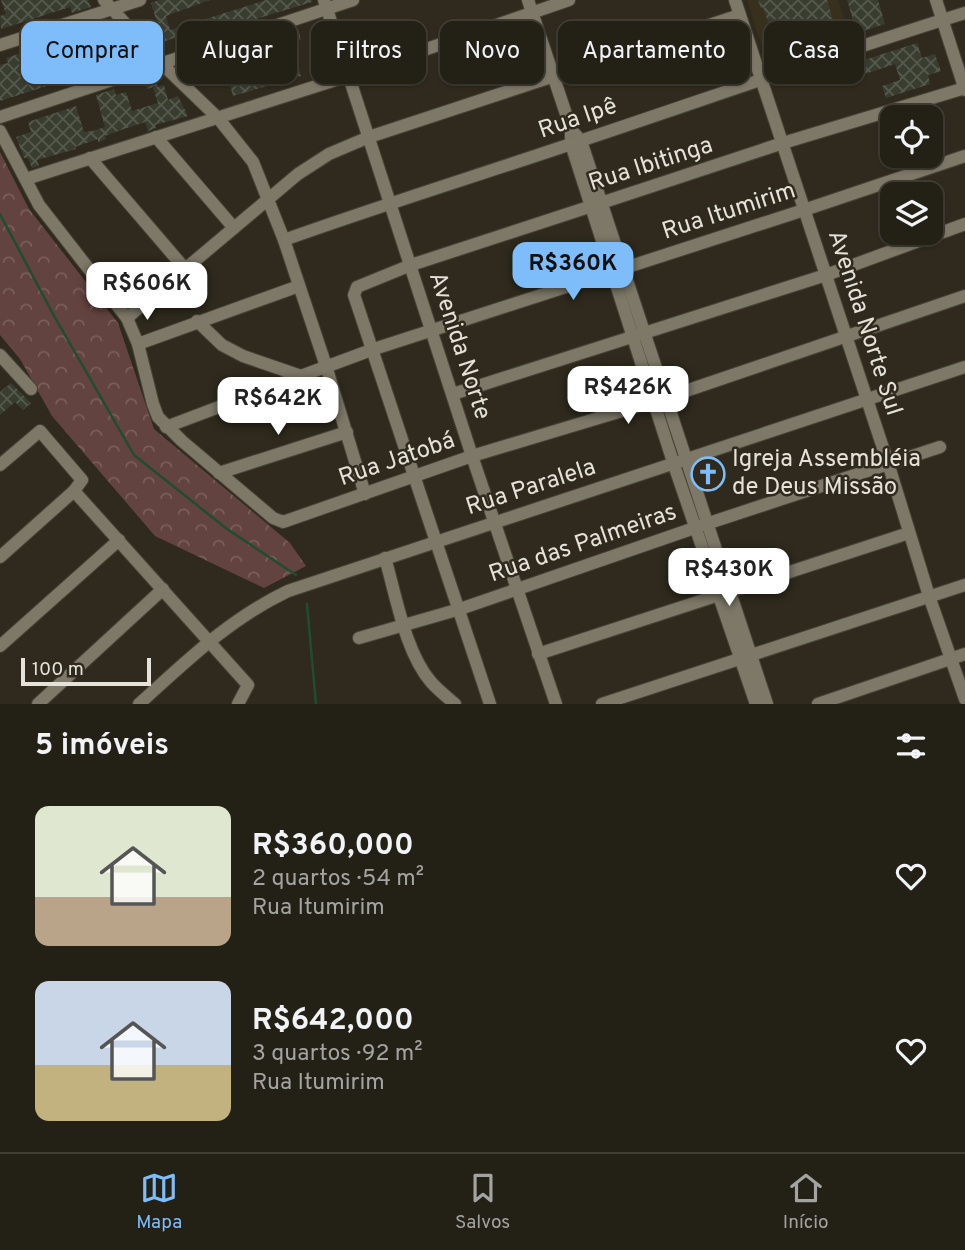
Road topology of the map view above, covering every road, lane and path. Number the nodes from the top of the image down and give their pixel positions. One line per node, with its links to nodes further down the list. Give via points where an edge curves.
1 (141, 0): 7 (street)
2 (353, 0): 6 (street)
3 (569, 0): 8 (street)
4 (735, 0): 10 (street, Avenida Norte Sul)
5 (936, 0): 11 (street)
6 (326, 4): 13 (street, Avenida Norte); 16 (street)
7 (108, 5): 12 (street); 14 (street)
8 (531, 6): 15 (street); 18 (street)
9 (965, 13): 11 (street, Rua Ipê)
10 (740, 15): 18 (street); 19 (street, Avenida Norte Sul)
11 (942, 20): 19 (street, Rua Ipê); 23 (street)
12 (122, 21)
13 (331, 21)
14 (0, 45)
15 (426, 46)
16 (163, 62)
17 (163, 66): 25 (street)
18 (552, 75): 27 (street); 29 (street)
19 (761, 78): 29 (street, Rua Ipê); 30 (street, Avenida Norte Sul)
20 (98, 84): 24 (street)
21 (323, 84): 25 (street)
22 (351, 84): 27 (street, Avenida Norte)
23 (965, 89): 30 (street, Rua Ibitinga)
24 (0, 117)
25 (218, 118): 28 (street); 34 (street, via 253,162)
26 (0, 131): 33 (street)
27 (369, 137): 34 (street, via 312,164); 35 (street, Avenida Norte)
28 (156, 138): 32 (street); 39 (street)
29 (576, 142): 35 (street, Rua Ipê); 36 (street)
30 (783, 144): 36 (street, Rua Ibitinga); 37 (street, Avenida Norte Sul)
31 (965, 156): 37 (street, Rua Itumirim)
32 (90, 159): 33 (street); 42 (street)
33 (26, 179): 47 (street, via 39,205)
34 (268, 199): 39 (street); 40 (street)
35 (389, 202): 40 (street, Rua Ipê); 41 (street, Avenida Norte)
36 (596, 205): 41 (street, Rua Ibitinga); 43 (street)
37 (804, 211): 43 (street, Rua Itumirim); 44 (street, Avenida Norte Sul)
38 (965, 224): 44 (street)
39 (234, 228): 42 (street)
40 (284, 240): 45 (street)
41 (411, 265): 49 (street, Avenida Norte); 53 (street, Rua Ibitinga, via 360,284 355,291)
42 (186, 270): 47 (street)
43 (617, 270): 49 (street, Rua Itumirim); 50 (street)
44 (826, 275): 50 (street); 51 (street, Avenida Norte Sul)
45 (299, 286): 48 (street); 55 (street)
46 (965, 296): 51 (street, Rua Jatobá)
47 (127, 318): 52 (street)
48 (197, 321): 52 (street); 58 (street, via 222,345)
49 (432, 330): 53 (street, Rua Itumirim); 60 (street, Avenida Norte)
50 (639, 335): 60 (street); 61 (street)
51 (845, 337): 61 (street, Rua Jatobá); 62 (street, Avenida Norte Sul)
52 (138, 344): 63 (street, via 153,404)
53 (374, 349): 55 (street, Rua Itumirim); 71 (street)
54 (0, 355): 57 (street)
55 (326, 366): 58 (street, Rua Itumirim); 64 (street)
56 (965, 367): 62 (street, Rua Paralela)
57 (5, 370): 59 (street)
58 (301, 376): 63 (street, Rua Itumirim)
59 (31, 389)
60 (453, 394): 66 (street, Avenida Norte)
61 (659, 399): 66 (street, Rua Jatobá); 67 (street)
62 (867, 399): 67 (street, Rua Paralela); 68 (street, Avenida Norte Sul)
63 (166, 427): 70 (street)
64 (346, 432): 70 (street); 73 (street)
65 (940, 447): 68 (street, Rua das Palmeiras)
66 (472, 456): 71 (street, Rua Jatobá); 74 (street, Avenida Norte)
67 (679, 463): 74 (street, Rua Paralela); 75 (street)
68 (888, 463): 75 (street, Rua das Palmeiras); 76 (street, Avenida Norte Sul)
69 (0, 465): 72 (street, via 40,431 82,480)
70 (219, 473): 73 (street, Rua Jatobá, via 283,522)
71 (415, 476): 73 (street, Rua Jatobá); 78 (street)
72 (74, 491): 77 (street); 79 (street)
73 (365, 494)
74 (495, 521): 78 (street, Rua Paralela); 83 (street, Avenida Norte)
75 (701, 526): 83 (street, Rua das Palmeiras); 84 (street)
76 (909, 533): 84 (street); 85 (street, Avenida Norte Sul)
77 (119, 540): 82 (street); 90 (street)
78 (437, 541): 80 (street, Rua Paralela); 86 (street)
79 (0, 556)
80 (385, 558): 87 (street); 89 (street, Rua Paralela, via 288,591 256,606)
81 (965, 584): 85 (street)
82 (163, 589): 89 (street); 95 (street)
83 (517, 590): 86 (street, Rua das Palmeiras); 91 (street, Avenida Norte)
84 (724, 592): 91 (street); 92 (street)
85 (929, 596): 92 (street); 93 (street, Avenida Norte Sul)
86 (460, 609): 87 (street, Rua das Palmeiras); 99 (street)
87 (404, 624): 88 (street, Rua das Palmeiras); 98 (street, via 416,659)
88 (359, 638)
89 (209, 640): 96 (street, Rua Paralela); 97 (street, via 248,685)
90 (0, 646)
91 (538, 654): 100 (street, Avenida Norte)
92 (746, 656): 101 (street); 102 (street); 103 (street)
93 (958, 656): 94 (street, Avenida Norte Sul); 104 (street)
94 (965, 699)
95 (38, 704)
96 (139, 704)
97 (238, 704)
98 (456, 704)
99 (490, 704)
100 (556, 704)
101 (602, 704)
102 (756, 704)
103 (767, 704)
104 (818, 704)

